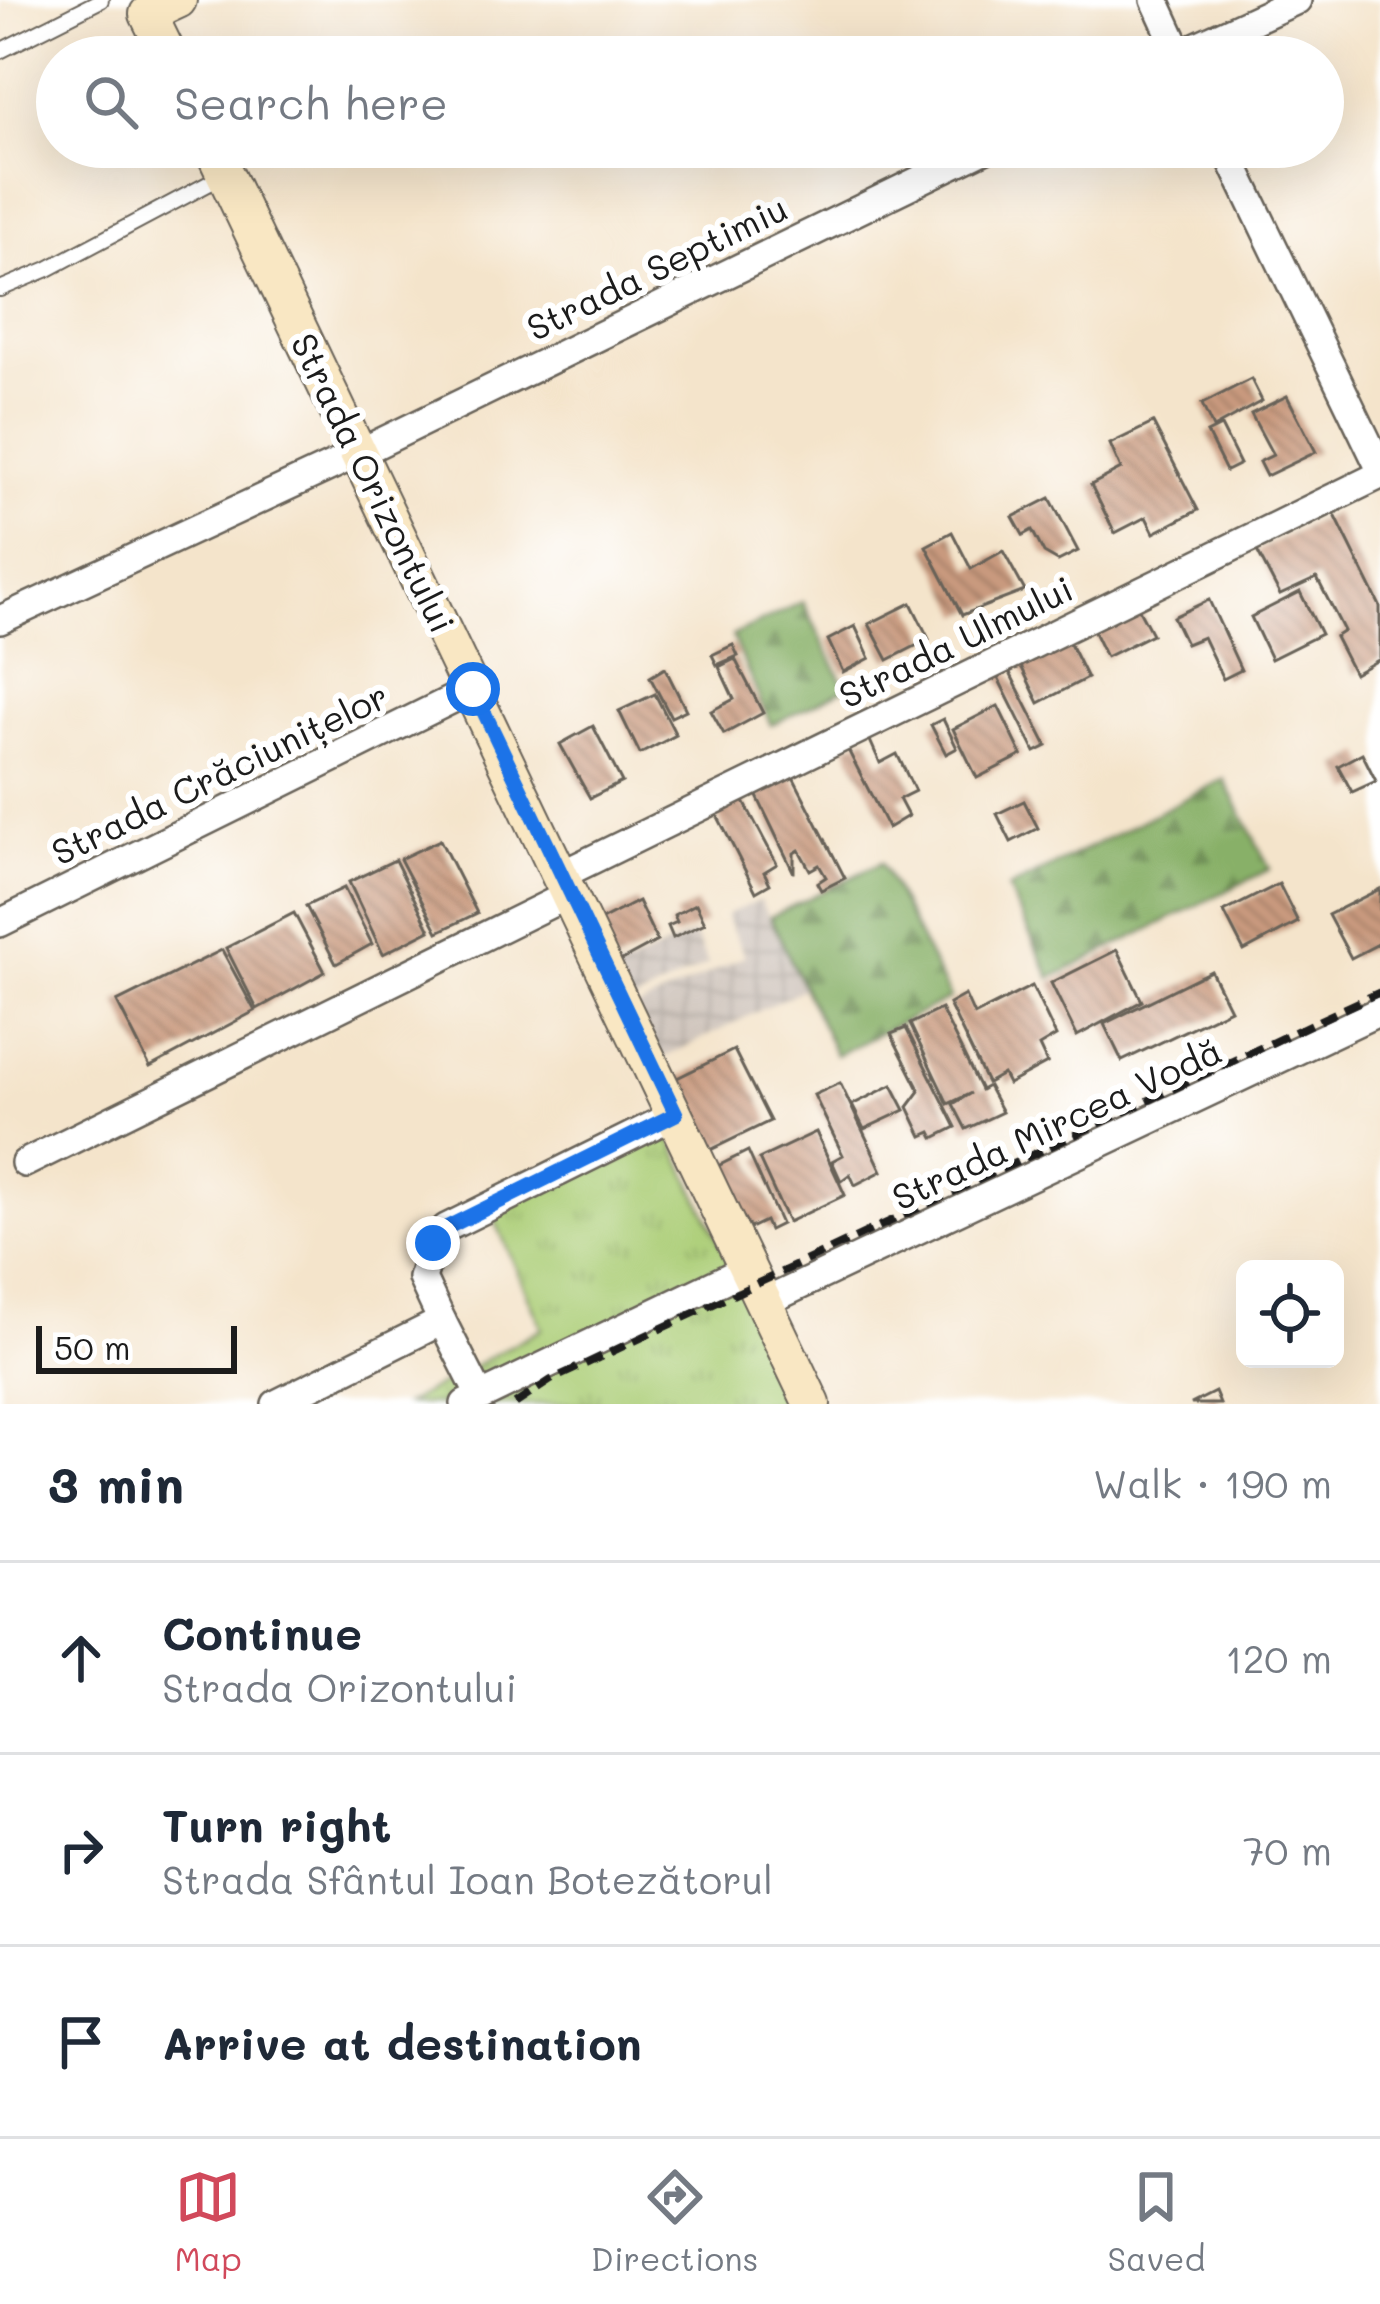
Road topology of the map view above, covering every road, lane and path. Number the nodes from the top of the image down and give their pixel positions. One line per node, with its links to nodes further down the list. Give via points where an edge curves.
1 (101, 0): 8 (lane)
2 (1155, 0): 6 (street)
3 (1297, 0): 7 (street)
4 (156, 5): 5 (street)
5 (164, 36)
6 (1170, 36)
7 (1220, 36)
8 (0, 51)
9 (208, 168): 13 (lane, via 48,269)
10 (222, 168): 14 (street, Strada Orizontului)
11 (945, 168): 14 (street, Strada Septimiu)
12 (1235, 168): 15 (street)
13 (0, 289)
14 (358, 453): 16 (street, Strada Septimiu); 17 (street, Strada Orizontului)
15 (1380, 472): 18 (street, Strada Ulmului)
16 (0, 620)
17 (473, 689): 18 (street, Strada Orizontului); 19 (street, Strada Crăciunițelor)
18 (567, 884): 21 (street, Strada Orizontului); 22 (street, Strada Ulmului)
19 (0, 923)
20 (1380, 1011): 24 (street, Strada Mircea Vodă)
21 (676, 1114): 23 (street, Strada Orizontului); 25 (street, via 446,1228 422,1278)
22 (25, 1163)
23 (748, 1268): 24 (street, Strada Orizontului); 26 (street)
24 (765, 1302): 28 (street, Strada Orizontului)
25 (442, 1322): 26 (street); 27 (street)
26 (472, 1399)
27 (276, 1404)
28 (812, 1404)

